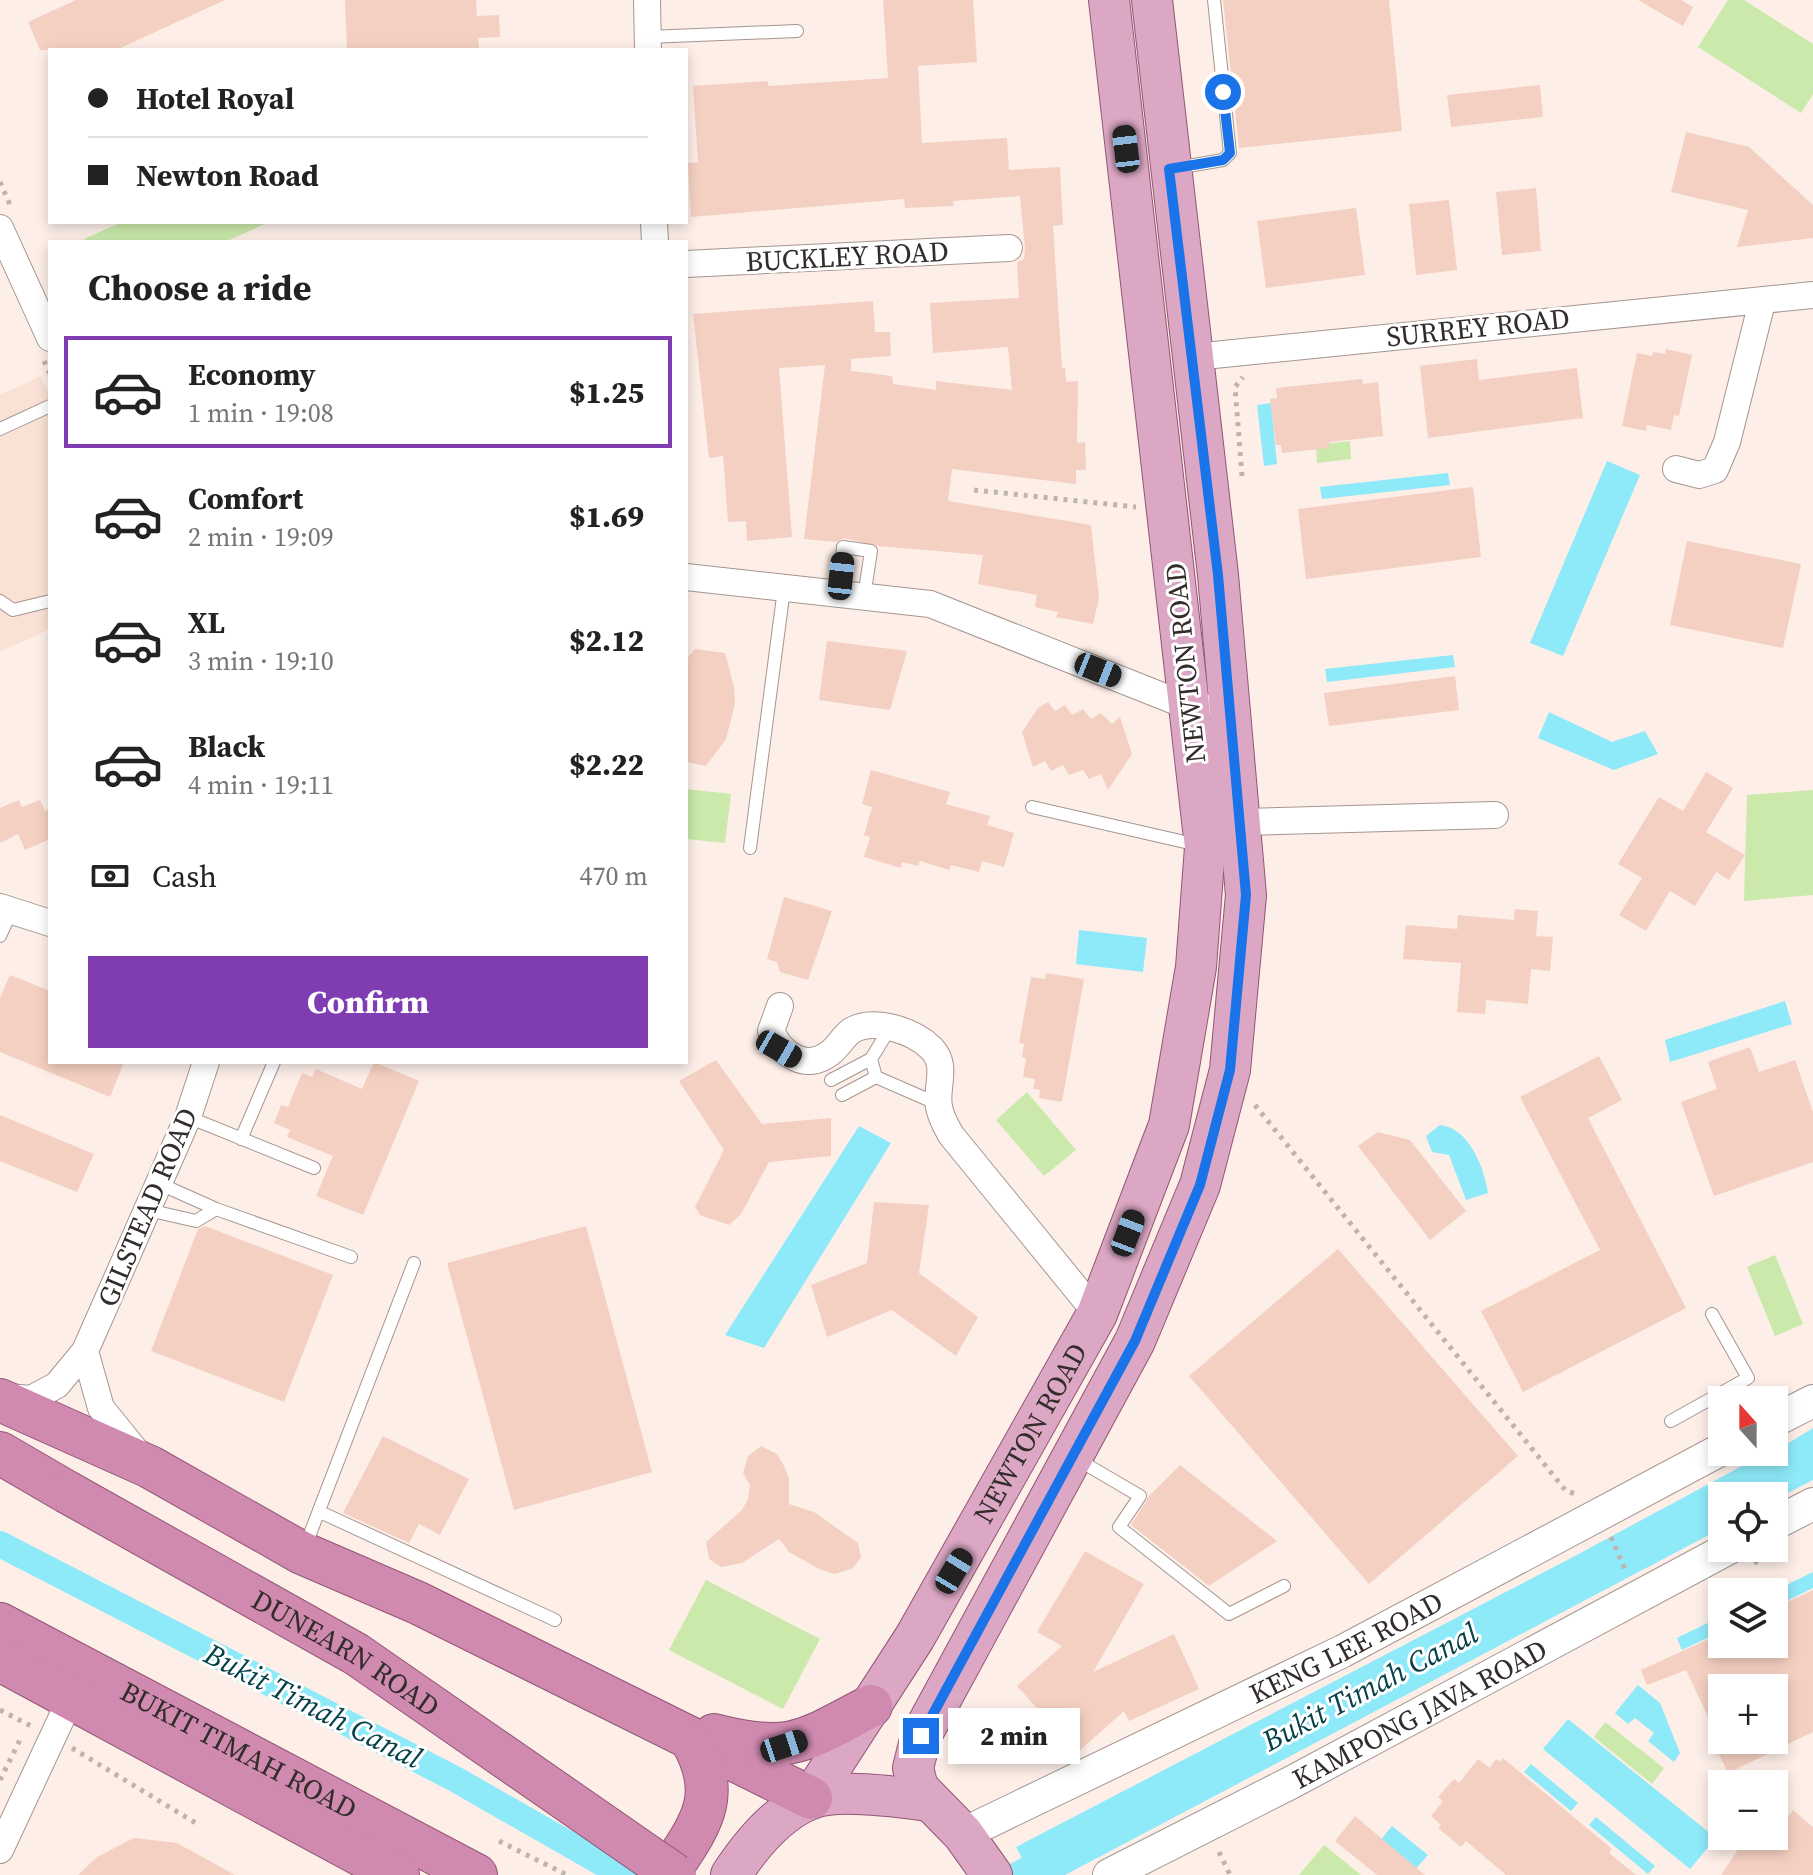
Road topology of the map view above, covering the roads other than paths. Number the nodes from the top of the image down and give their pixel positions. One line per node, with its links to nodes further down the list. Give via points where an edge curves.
1 (647, 0): 6 (street)
2 (1109, 0): 20 (main road, NEWTON ROAD)
3 (1152, 0): 7 (main road, NEWTON ROAD)
4 (1214, 0): 7 (lane, via 1230,153 1223,160)
5 (797, 31): 6 (lane)
6 (648, 44)
7 (1169, 169): 14 (main road, NEWTON ROAD)
8 (0, 228): 13 (street)
9 (1009, 248): 10 (street, BUCKLEY ROAD)
10 (688, 264)
11 (1813, 295): 12 (street, SURREY ROAD)
12 (1762, 302): 14 (street, SURREY ROAD); 17 (street, via 1727,442 1715,470 1699,475)
13 (48, 334)
14 (1194, 357): 18 (main road, NEWTON ROAD)
15 (48, 407): 16 (lane)
16 (0, 429)
17 (1676, 469)
18 (1218, 575): 20 (main road, via 1206,593 1192,595); 26 (main road, NEWTON ROAD)
19 (688, 577): 21 (street)
20 (1175, 577): 27 (main road, NEWTON ROAD)
21 (784, 589): 22 (street); 32 (lane)
22 (838, 594): 23 (street); 23 (lane, via 843,547 871,551)
23 (864, 597): 27 (street, via 930,604)
24 (0, 601): 25 (lane, via 13,610)
25 (48, 601)
26 (1230, 705): 27 (street); 30 (main road, NEWTON ROAD)
27 (1190, 707): 31 (main road, NEWTON ROAD)
28 (1032, 807): 31 (lane)
29 (1495, 815): 30 (street)
30 (1241, 822): 64 (main road, NEWTON ROAD, via 1246,895 1231,1063 1204,1171 1135,1341)
31 (1205, 847): 53 (main road, NEWTON ROAD, via 1196,967 1169,1125)
32 (750, 848)
33 (5, 909): 34 (street); 35 (lane)
34 (48, 922)
35 (0, 936)
36 (780, 1006): 37 (street, via 771,1031 779,1049 794,1057 815,1060 828,1055 851,1031 868,1025)
37 (890, 1028): 38 (lane); 44 (street, NEWTON ROAD, via 931,1048 941,1067)
38 (871, 1059): 41 (lane); 42 (lane)
39 (205, 1064): 45 (street, GILSTEAD ROAD)
40 (273, 1064): 46 (lane)
41 (876, 1077): 43 (lane); 44 (lane)
42 (831, 1080)
43 (842, 1095)
44 (938, 1104): 53 (street, NEWTON ROAD, via 951,1135)
45 (188, 1117): 46 (lane); 48 (street, GILSTEAD ROAD)
46 (241, 1139): 47 (lane)
47 (314, 1168)
48 (160, 1184): 49 (lane); 50 (street, GILSTEAD ROAD)
49 (216, 1209): 50 (lane, via 196,1221); 51 (lane)
50 (148, 1210): 55 (street, GILSTEAD ROAD)
51 (351, 1257)
52 (414, 1263): 67 (lane)
53 (1097, 1314): 76 (main road, NEWTON ROAD, via 973,1539)
54 (1712, 1314): 56 (lane, via 1748,1378)
55 (85, 1351): 57 (street, GILSTEAD ROAD, via 57,1385 31,1399); 65 (street, via 101,1408)
56 (1738, 1386)
57 (0, 1398): 65 (highway)
58 (1813, 1401): 60 (street)
59 (1708, 1405): 61 (lane)
60 (1788, 1414)
61 (1671, 1421)
62 (0, 1453): 86 (highway, DUNEARN ROAD, bridge, via 356,1654)
63 (1708, 1456): 81 (street, KENG LEE ROAD, via 1343,1651)
64 (1073, 1457): 71 (lane, via 1140,1496 1119,1527 1229,1614); 79 (main road, NEWTON ROAD, via 921,1736 913,1768)
65 (150, 1467): 69 (highway)
66 (1813, 1504): 68 (street)
67 (320, 1512): 69 (lane); 72 (lane)
68 (1788, 1517)
69 (302, 1553): 77 (highway, via 596,1689)
70 (1708, 1559): 87 (street, KAMPONG JAVA ROAD)
71 (1284, 1586)
72 (555, 1620)
73 (0, 1624): 84 (highway, BUKIT TIMAH ROAD)
74 (0, 1660): 75 (highway)
75 (70, 1700): 80 (street); 83 (highway)
76 (871, 1706): 77 (highway, via 784,1746 752,1745 699,1731); 78 (main road, NEWTON ROAD)
77 (685, 1738): 78 (highway); 85 (highway, via 704,1763 710,1789 696,1831)
78 (811, 1798): 79 (main road, via 883,1795); 82 (main road, via 772,1825)
79 (928, 1801): 81 (main road)
80 (0, 1850)
81 (979, 1856)
82 (736, 1867)
83 (398, 1875)
84 (476, 1875)
85 (667, 1875)
86 (675, 1875)
87 (1109, 1875)

